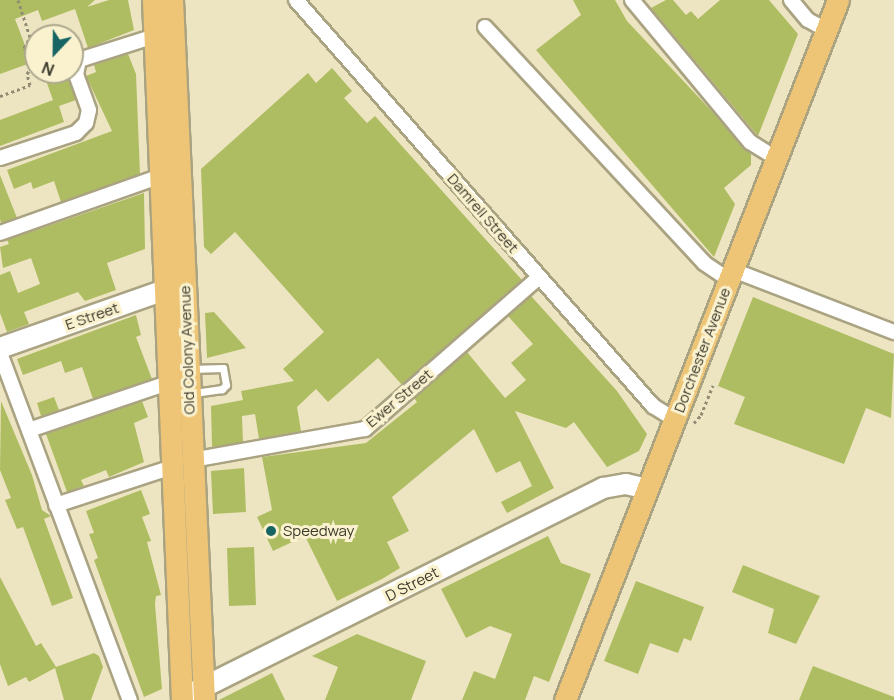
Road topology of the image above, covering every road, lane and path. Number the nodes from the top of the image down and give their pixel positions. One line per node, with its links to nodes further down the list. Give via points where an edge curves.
1 (18, 0): 8 (path)
2 (153, 0): 11 (main road, Old Colony Avenue)
3 (172, 0): 20 (main road, Old Colony Avenue)
4 (296, 0): 19 (street, Damrell Street)
5 (632, 0): 15 (street, via 750,142)
6 (791, 0): 10 (street, via 808,20)
7 (838, 0): 10 (main road, Dorchester Avenue)
8 (26, 24)
9 (485, 27): 18 (street, via 704,263)
10 (826, 30): 15 (main road, Dorchester Avenue)
11 (154, 36): 14 (street, via 79,60 76,75 89,110 86,123 76,133); 16 (main road, Old Colony Avenue)
12 (30, 84): 13 (path)
13 (0, 96)
14 (0, 158)
15 (776, 159): 18 (main road, Dorchester Avenue)
16 (161, 176): 17 (street); 20 (main road, Old Colony Avenue)
17 (0, 233)
18 (731, 275): 21 (street); 28 (main road, Dorchester Avenue)
19 (540, 277): 28 (street, Damrell Street, via 653,406); 30 (street, Ewer Street, via 365,429)
20 (175, 289): 22 (main road, E Street); 24 (main road, Old Colony Avenue); 25 (main road, Old Colony Avenue)
21 (894, 332)
22 (0, 348)
23 (0, 353): 29 (street)
24 (188, 369): 27 (main road, Old Colony Avenue); 27 (lane, via 219,366 225,370 226,384 222,389)
25 (168, 382): 29 (street); 30 (main road, Old Colony Avenue)
26 (713, 385): 28 (path, via 701,415)
27 (189, 394): 30 (main road, Old Colony Avenue)
28 (683, 423): 31 (main road, Dorchester Avenue)
29 (29, 430): 32 (street)
30 (182, 463): 32 (street, Ewer Street); 33 (main road, Old Colony Avenue); 34 (main road, Old Colony Avenue)
31 (648, 489): 33 (main road, D Street, via 626,484 603,488); 36 (main road, Dorchester Avenue)
32 (56, 505): 35 (street)
33 (204, 693): 34 (main road, D Street)
34 (180, 699)
35 (130, 700)
36 (565, 700)

